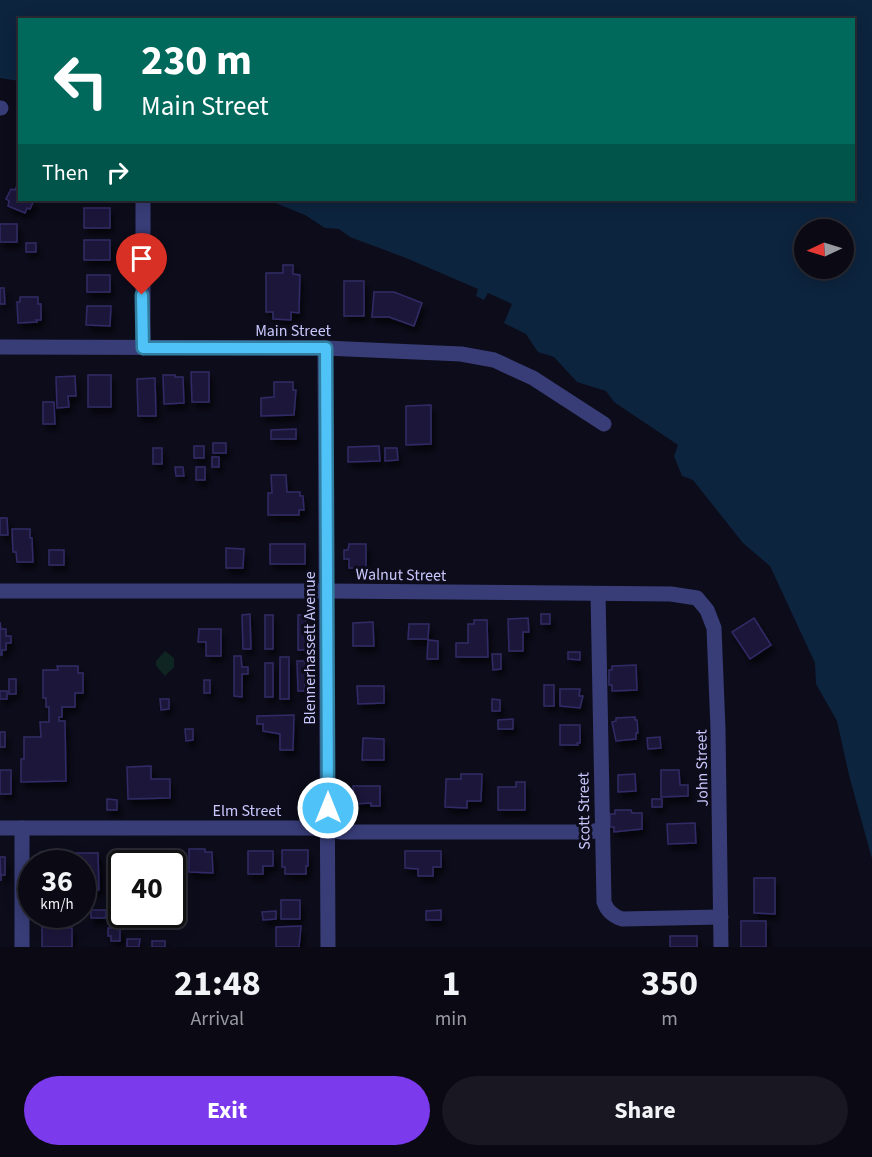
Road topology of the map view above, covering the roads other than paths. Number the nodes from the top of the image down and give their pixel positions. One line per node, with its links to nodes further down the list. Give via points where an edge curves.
1 (143, 201): 3 (street)
2 (0, 347): 3 (street, Main Street)
3 (143, 348): 4 (street, Main Street)
4 (326, 348): 5 (street, Main Street, via 461,354 494,360 532,378); 7 (street, Blennerhassett Avenue)
5 (604, 424)
6 (0, 591): 7 (street, Walnut Street)
7 (327, 591): 8 (street, Walnut Street); 12 (street, Blennerhassett Avenue)
8 (598, 594): 9 (street, Walnut Street); 13 (street, Scott Street)
9 (692, 596): 14 (street, John Street, via 701,603 714,628)
10 (0, 828): 11 (street, Elm Street)
11 (22, 828): 12 (street, Elm Street); 15 (street)
12 (328, 830): 13 (street, Elm Street); 16 (street, Blennerhassett Avenue)
13 (601, 830): 14 (street, Scott Street, via 604,902 615,917)
14 (721, 917): 17 (street, John Street)
15 (22, 947)
16 (328, 947)
17 (722, 947)

